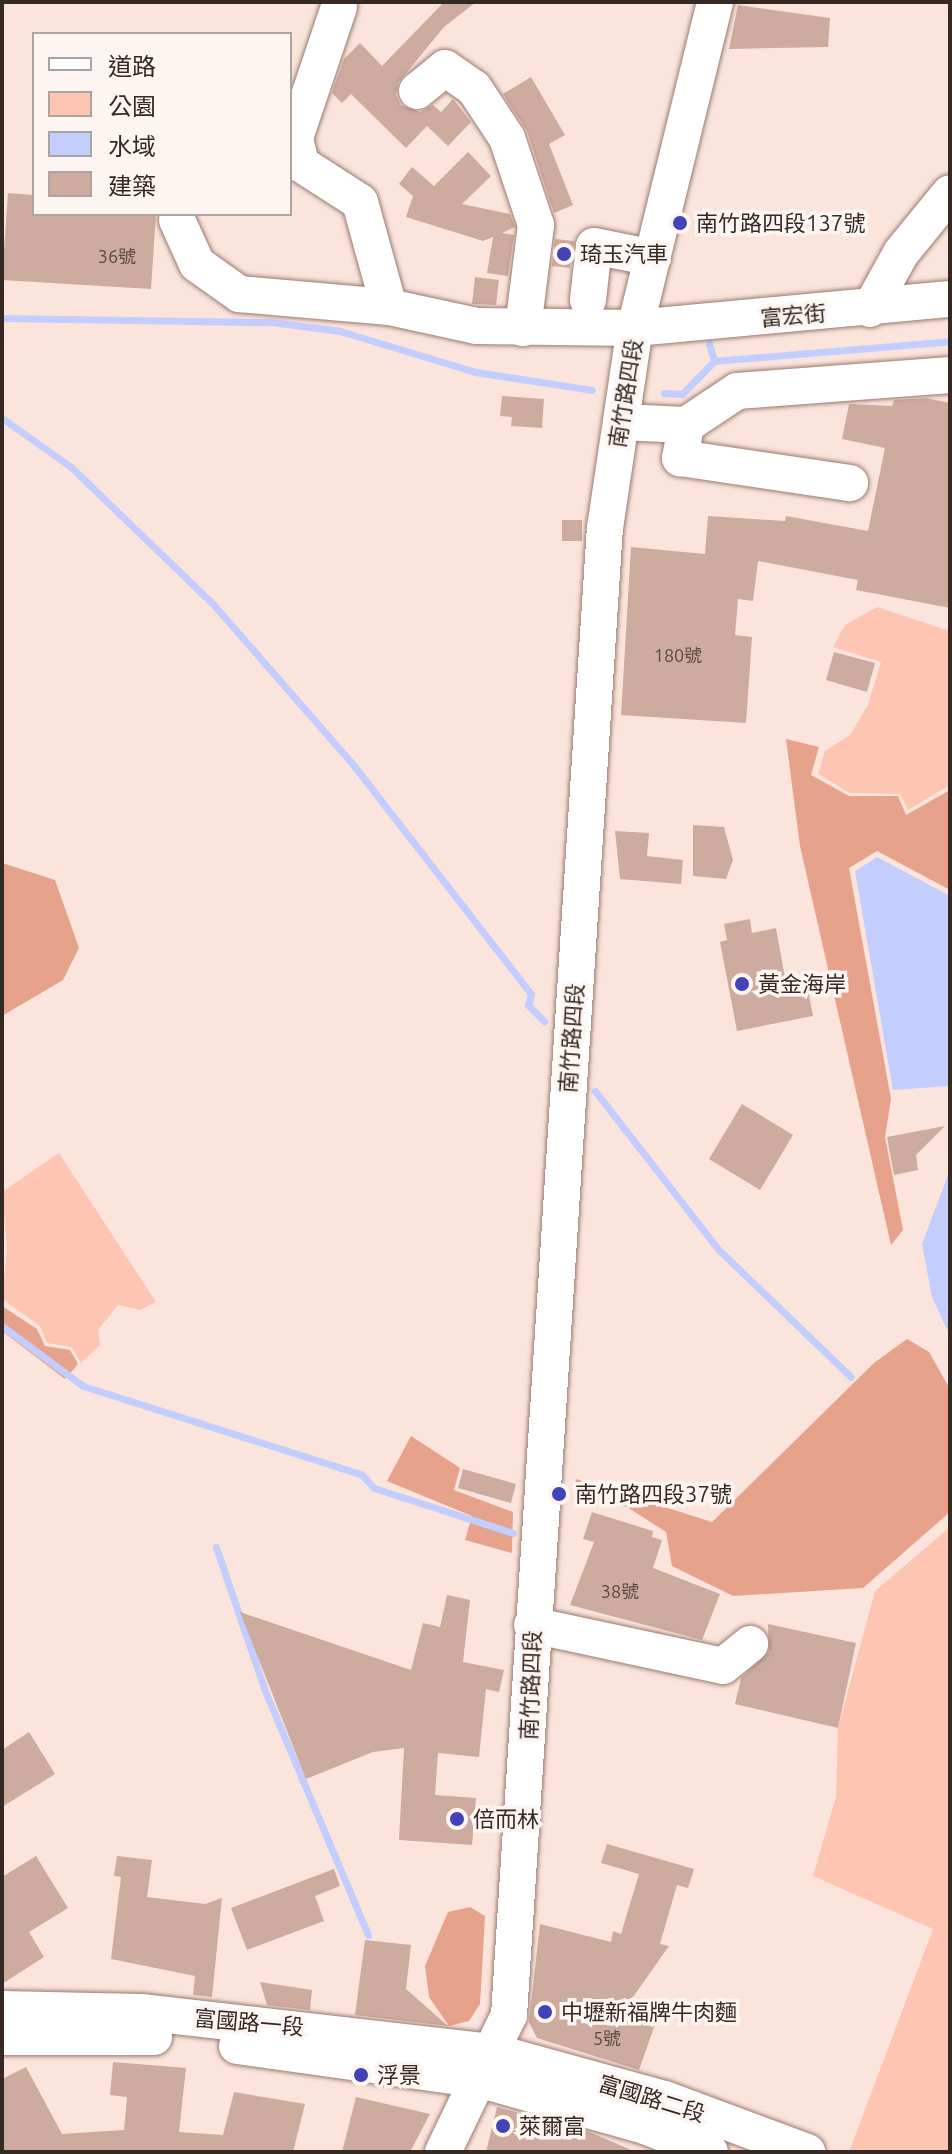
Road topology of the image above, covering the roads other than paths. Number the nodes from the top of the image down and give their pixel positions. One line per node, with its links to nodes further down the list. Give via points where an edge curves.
1 (715, 2): 6 (street, 南竹路四段)
2 (339, 7): 9 (street, via 295,138 301,164 360,202)
3 (417, 91): 11 (street, via 445,68 474,88 507,138 536,225)
4 (950, 193): 10 (street, via 901,253)
5 (177, 220): 9 (street, 富宏街, via 197,264 239,294)
6 (653, 258): 8 (street, via 594,246); 12 (street, 南竹路四段)
7 (950, 299): 10 (street, 富宏街)
8 (588, 300)
9 (389, 307): 11 (street, 富宏街, via 476,326)
10 (870, 309): 12 (street, 富宏街)
11 (523, 328): 12 (street, 富宏街)
12 (635, 328): 14 (street, 南竹路四段)
13 (950, 375): 15 (street, via 737,391)
14 (621, 422): 15 (street); 17 (street, 南竹路四段, via 605,528)
15 (686, 425): 16 (street, via 680,458)
16 (850, 483)
17 (532, 1625): 18 (street, via 723,1666); 21 (street, 南竹路四段, via 509,2015)
18 (750, 1644)
19 (2, 2009): 21 (street, 富國路一段, via 141,2012)
20 (2, 2037): 21 (street, 富國路一段, via 138,2036)
21 (488, 2066): 22 (street, 南竹路四段); 23 (street, 富國路二段); 24 (street, 富國路二段, via 665,2099)
22 (443, 2152)
23 (710, 2152)
24 (807, 2152)

